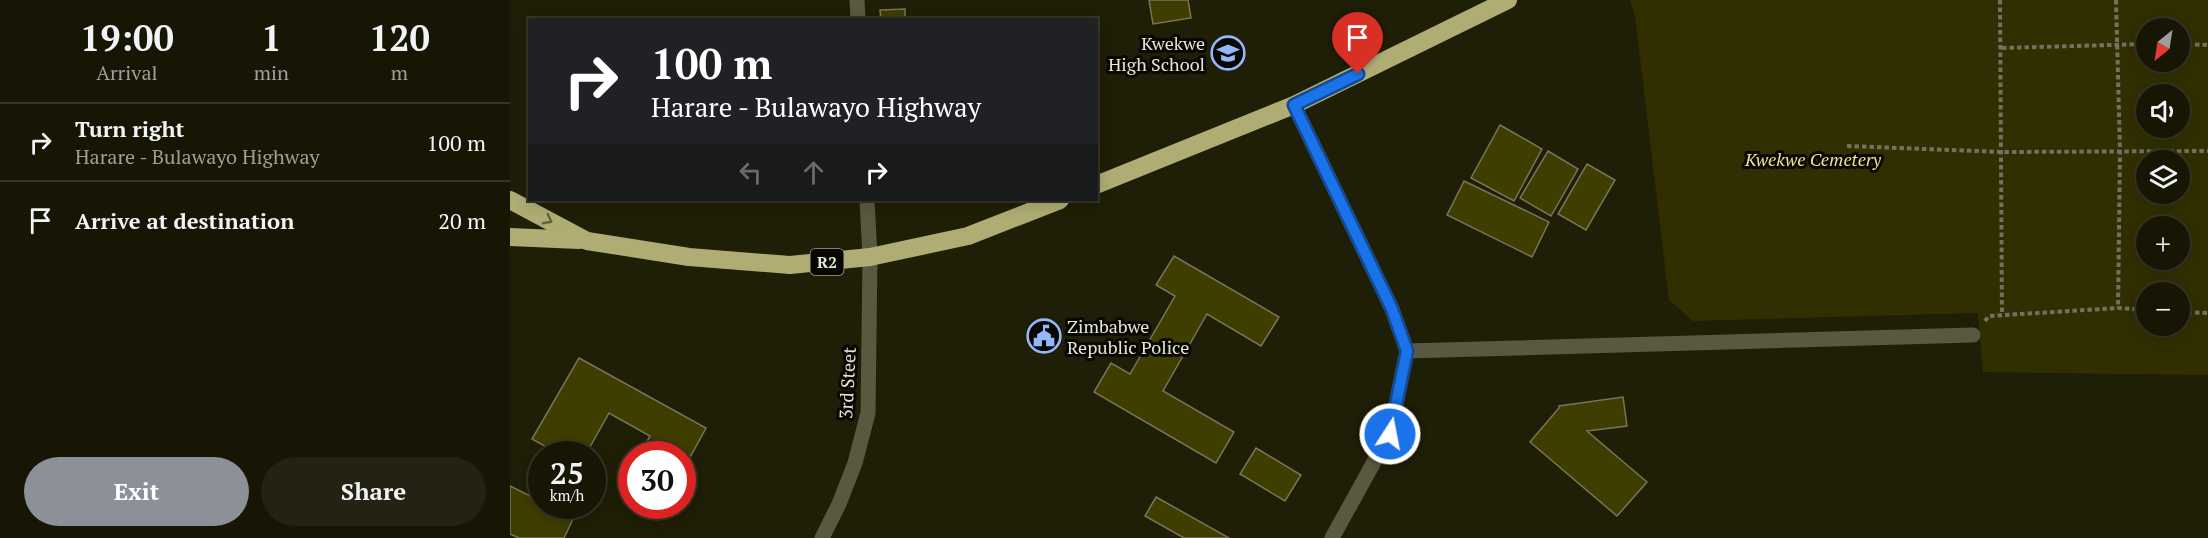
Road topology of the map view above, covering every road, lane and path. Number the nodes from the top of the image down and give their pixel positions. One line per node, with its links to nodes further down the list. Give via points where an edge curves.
1 (857, 0): 5 (street)
2 (1508, 0): 11 (highway)
3 (2000, 0): 10 (path)
4 (2116, 0): 6 (path)
5 (858, 18)
6 (2115, 44): 7 (path); 10 (path); 13 (path)
7 (2136, 44)
8 (2190, 44): 9 (path)
9 (2208, 45)
10 (2002, 48): 15 (path)
11 (1294, 105): 16 (highway); 29 (street, via 1392,309)
12 (1847, 146): 15 (path)
13 (2120, 151): 14 (path); 15 (path); 23 (path)
14 (2208, 151)
15 (2003, 152): 27 (path)
16 (1098, 184)
17 (510, 200): 21 (highway, R2, one-way to 21)
18 (867, 201): 22 (street, 3rd Steet)
19 (1058, 201): 22 (highway, R2, via 968,237)
20 (510, 237): 21 (highway, R2)
21 (587, 241): 22 (highway, R2, via 689,257 790,265)
22 (870, 257): 30 (street, 3rd Steet, via 868,413 855,463)
23 (2118, 308): 24 (path); 27 (path)
24 (2136, 309)
25 (2190, 312): 26 (path)
26 (2208, 313)
27 (2002, 315): 28 (path, via 1989,316)
28 (1973, 335): 29 (street)
29 (1407, 351): 31 (street, via 1390,434)
30 (822, 538)
31 (1332, 538)

